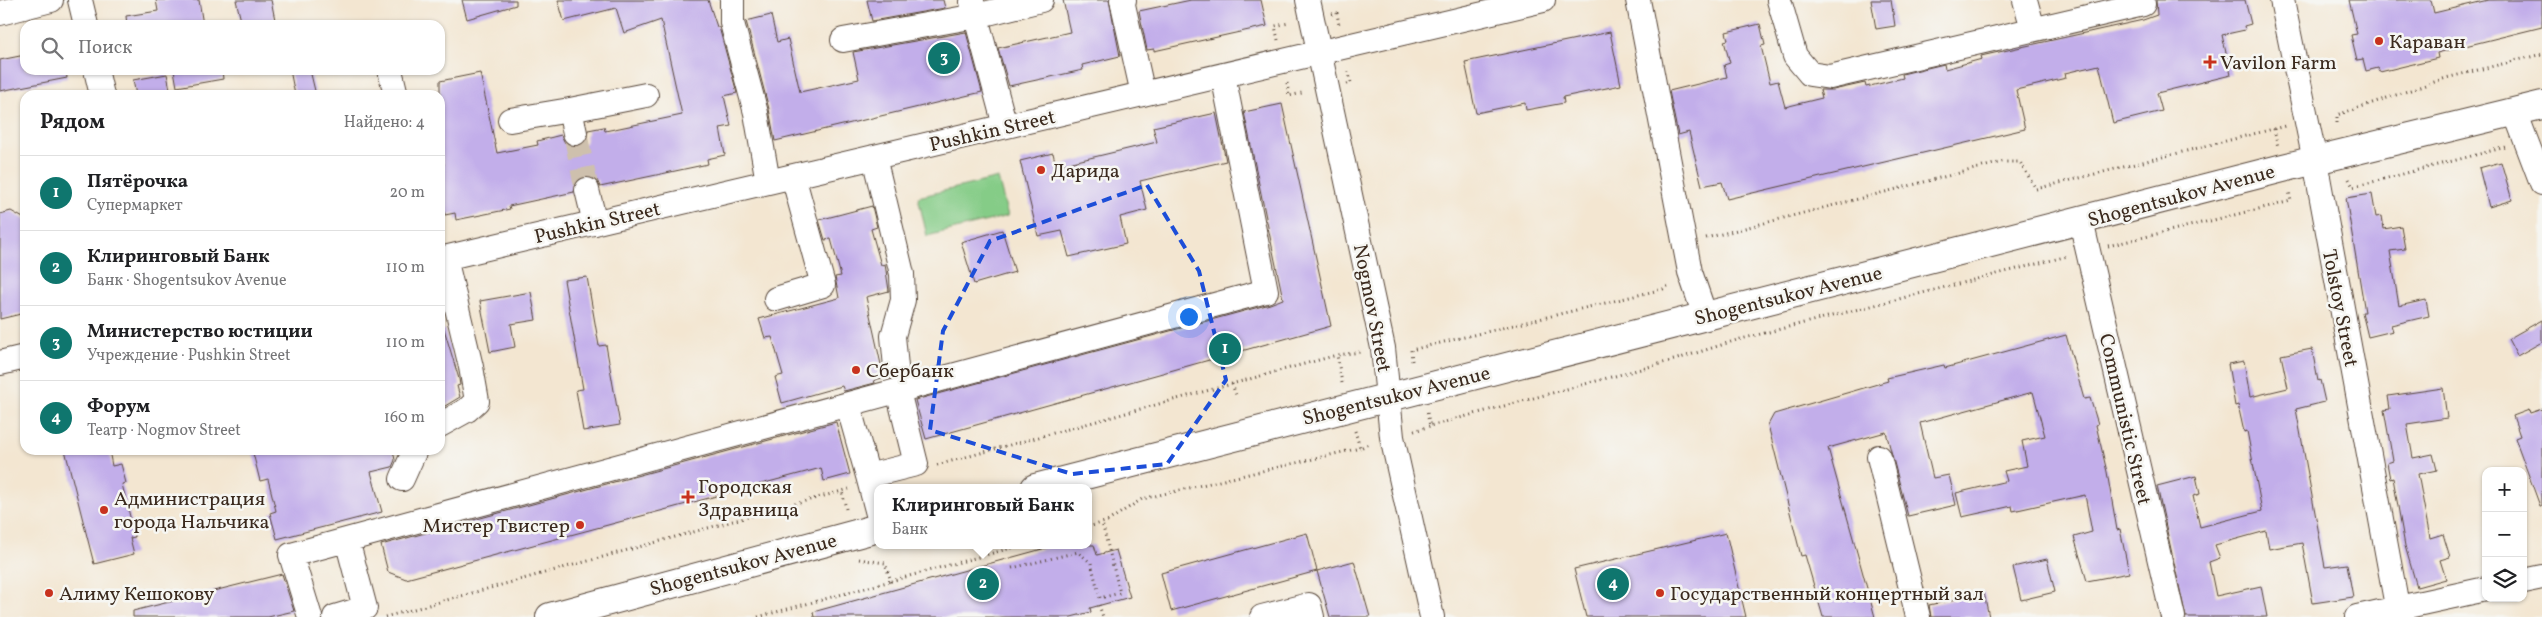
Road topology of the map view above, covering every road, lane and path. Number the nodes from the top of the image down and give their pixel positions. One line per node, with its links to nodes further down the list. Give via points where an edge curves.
1 (51, 0): 14 (street)
2 (80, 0): 15 (street)
3 (732, 0): 48 (street, via 732,23 756,112)
4 (1041, 0): 13 (street)
5 (1124, 0): 28 (street)
6 (1308, 0): 20 (street, Nogmov Street)
7 (1544, 0): 20 (street, Pushkin Street)
8 (1638, 0): 59 (street)
9 (1779, 0): 17 (street, via 1795,56 1810,74 1830,78)
10 (2025, 0): 17 (street)
11 (2142, 0): 17 (street, via 2143,4)
12 (2282, 0): 45 (street, Tolstoy Street)
13 (974, 8): 18 (street); 38 (street)
14 (0, 13)
15 (85, 20)
16 (1289, 23): 19 (path, via 1275,26)
17 (2033, 29)
18 (843, 40)
19 (1279, 46)
20 (1320, 52): 24 (street, Pushkin Street); 73 (street, Nogmov Street, via 1383,348)
21 (2542, 54): 34 (path, via 2446,78)
22 (97, 75): 26 (street)
23 (391, 75): 27 (street)
24 (1223, 75): 28 (street, Pushkin Street); 70 (street, via 1266,291)
25 (1286, 83): 29 (path, via 1289,96)
26 (101, 90)
27 (395, 90)
28 (1143, 94): 38 (street, Pushkin Street)
29 (1302, 94)
30 (646, 95): 32 (street)
31 (2542, 105): 33 (main road, Shogentsukov Avenue)
32 (570, 110): 36 (street); 41 (street)
33 (2516, 112): 42 (street); 45 (main road, Shogentsukov Avenue)
34 (2337, 115): 35 (path); 37 (path)
35 (2332, 116)
36 (510, 120)
37 (2337, 123)
38 (1005, 126): 44 (street, Pushkin Street)
39 (2285, 126): 40 (path)
40 (2274, 129): 43 (path); 59 (path, via 2036,189 2020,162 2002,162 1699,240)
41 (575, 133)
42 (2527, 142): 49 (street); 50 (path)
43 (2278, 147)
44 (874, 157): 46 (street, Pushkin Street); 67 (street, via 902,274 903,300 893,336)
45 (2315, 161): 54 (main road, Shogentsukov Avenue); 104 (street, Tolstoy Street)
46 (793, 176): 48 (street, Pushkin Street); 60 (street, via 823,285)
47 (2349, 179): 50 (path)
48 (768, 182): 55 (street, Pushkin Street)
49 (2542, 183)
50 (2353, 187): 53 (path)
51 (587, 190): 55 (street)
52 (2289, 191): 56 (path, via 2292,201)
53 (2345, 191)
54 (2081, 221): 56 (street, Communistic Street); 61 (main road, Shogentsukov Avenue)
55 (594, 223): 57 (street, Pushkin Street)
56 (2087, 252): 74 (path, via 1737,340); 115 (street, Communistic Street)
57 (445, 259)
58 (445, 267): 77 (street, via 477,401)
59 (1690, 272): 61 (street); 65 (path, via 1663,289 1411,350)
60 (776, 299)
61 (1705, 316): 73 (main road, Shogentsukov Avenue)
62 (1362, 352): 63 (path)
63 (1337, 355): 68 (path); 69 (path)
64 (20, 358): 66 (street)
65 (1412, 361)
66 (0, 363)
67 (896, 367)
68 (1342, 383)
69 (1232, 384): 71 (path); 85 (path)
70 (898, 392): 75 (street); 87 (street, via 916,464)
71 (1236, 395)
72 (1521, 396): 74 (path)
73 (1388, 398): 88 (main road, Shogentsukov Avenue); 113 (street, Nogmov Street, via 1392,437)
74 (1522, 401): 78 (path)
75 (848, 404): 87 (street); 95 (street)
76 (1427, 413): 78 (path)
77 (445, 422)
78 (1430, 426): 80 (path)
79 (1355, 431): 82 (path)
80 (1406, 433)
81 (1376, 442): 82 (path)
82 (1360, 448): 92 (path, via 1142,499)
83 (413, 455): 86 (street)
84 (1879, 457): 114 (street)
85 (936, 465)
86 (402, 479)
87 (869, 480): 89 (path); 90 (street)
88 (1051, 484)
89 (842, 491): 91 (path); 107 (path)
90 (874, 499)
91 (846, 509)
92 (1102, 523): 93 (path); 98 (path, via 1120,593 1100,598 1090,563 1078,552)
93 (1092, 526)
94 (874, 529): 108 (main road, Shogentsukov Avenue)
95 (347, 540): 105 (street, via 291,555); 106 (street, via 365,608)
96 (1007, 549): 101 (path)
97 (859, 559): 101 (path, via 885,563)
98 (1012, 568)
99 (2542, 577): 100 (street)
100 (2527, 580)
101 (891, 581): 109 (path)
102 (2482, 590): 104 (street)
103 (1099, 605): 110 (path)
104 (2398, 612): 116 (street)
105 (310, 617)
106 (335, 617)
107 (384, 617)
108 (550, 617)
109 (758, 617)
110 (1103, 617)
111 (1262, 617): 112 (street, via 1309,605)
112 (1312, 617)
113 (1432, 617)
114 (1918, 617)
115 (2173, 617)
116 (2357, 617)

